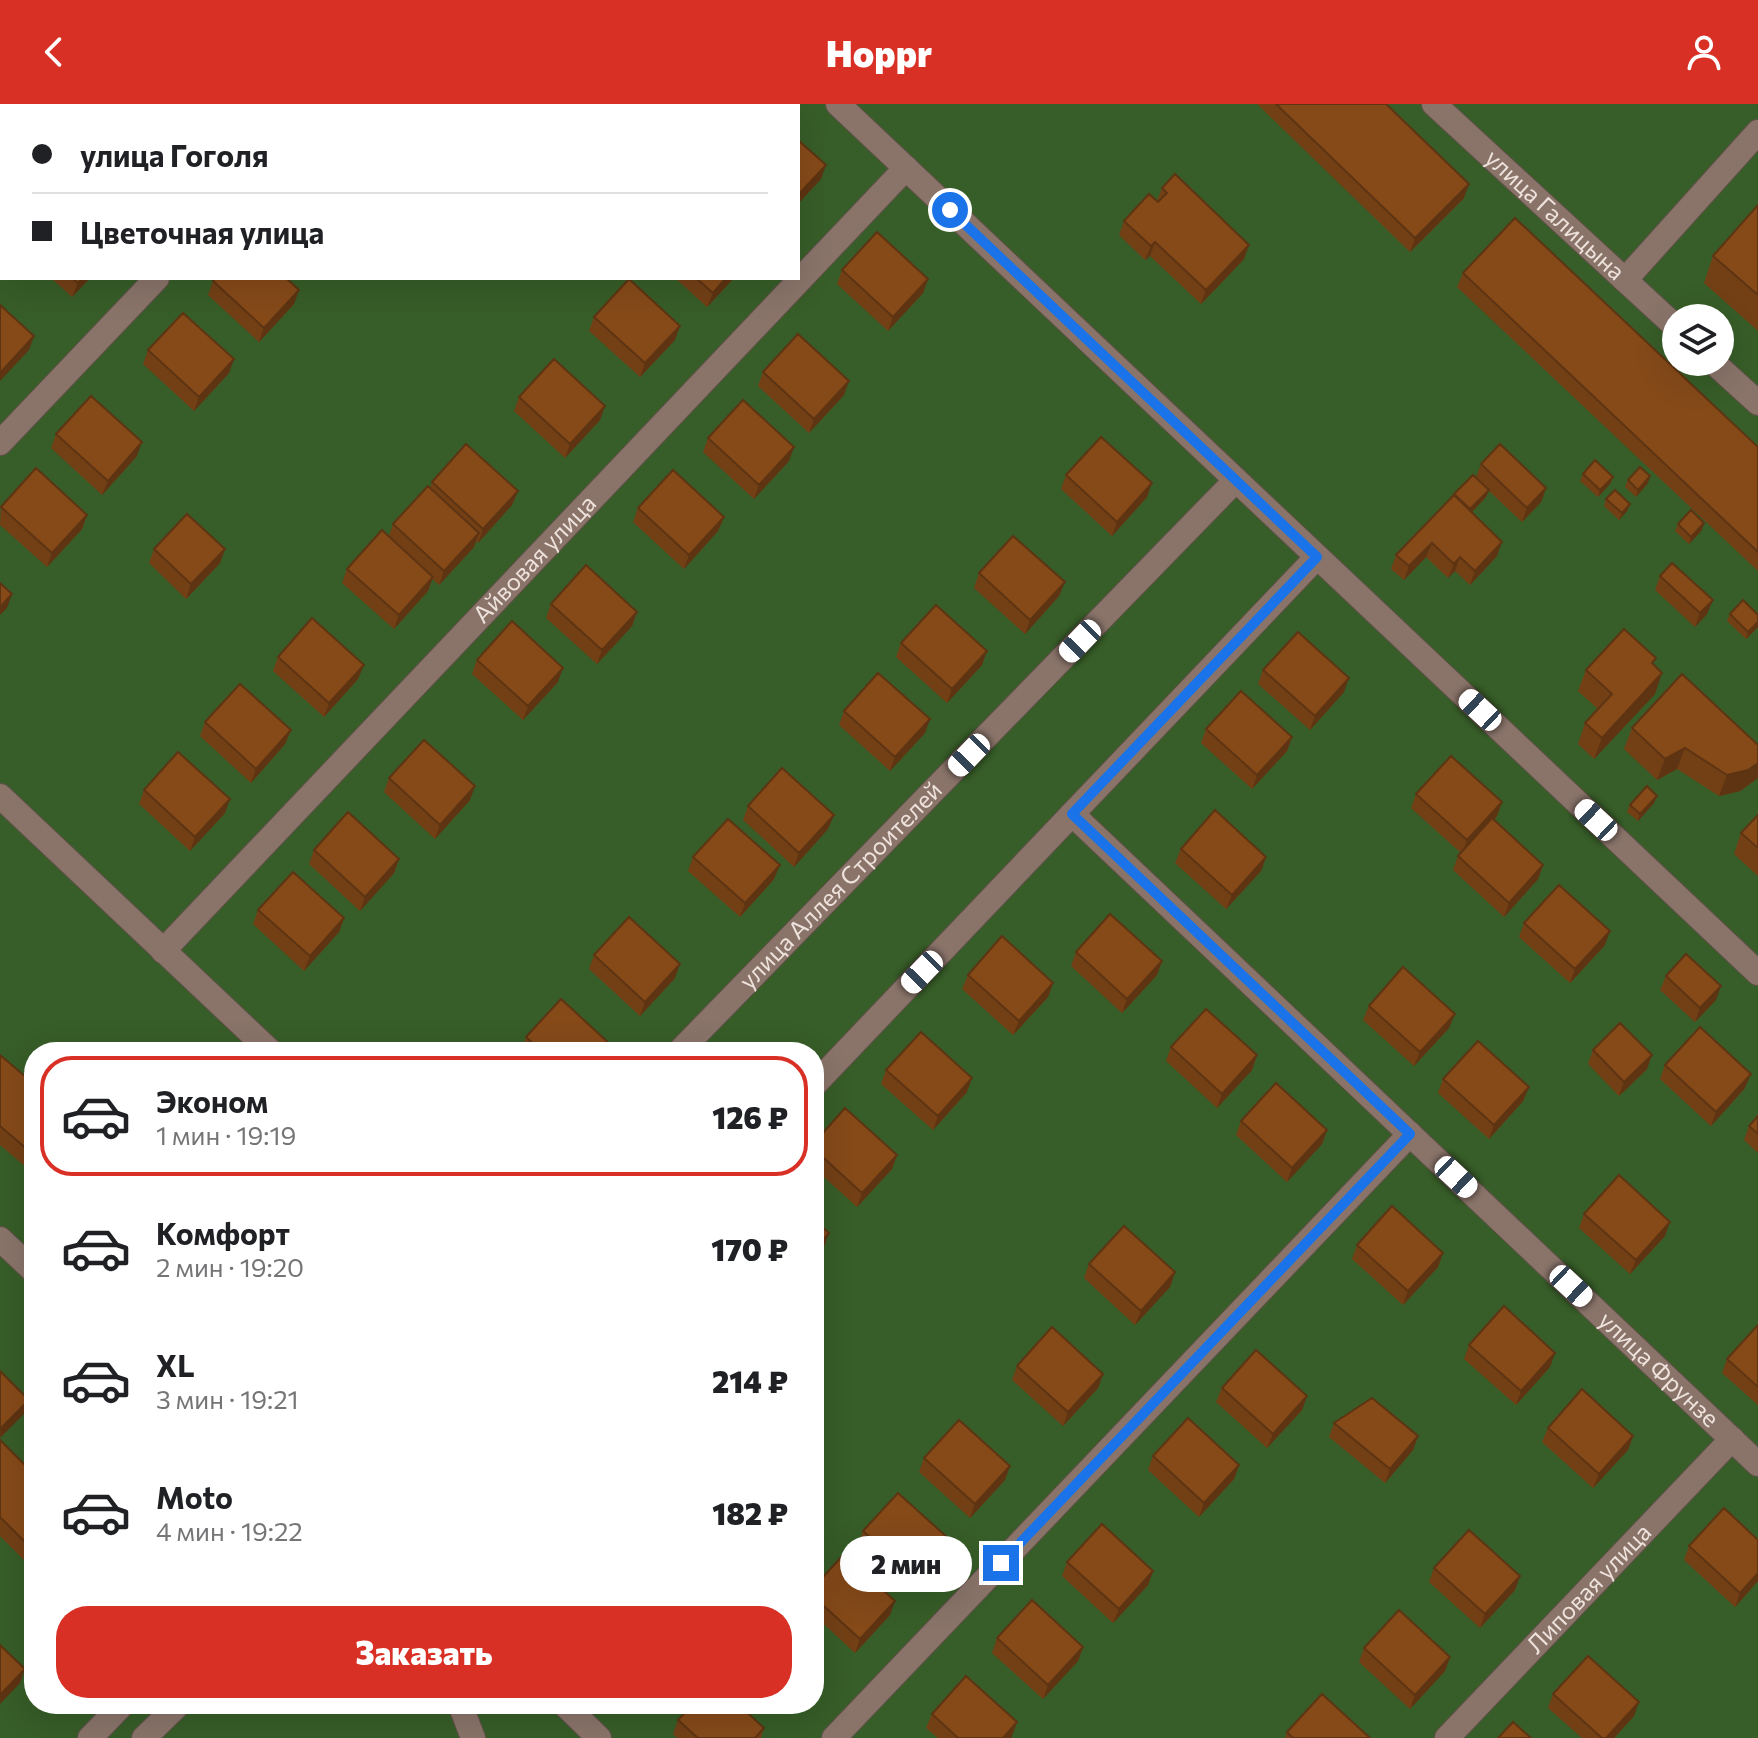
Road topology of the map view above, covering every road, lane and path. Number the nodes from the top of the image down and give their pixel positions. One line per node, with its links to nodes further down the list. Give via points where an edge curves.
1 (838, 104): 4 (street)
2 (1434, 104): 8 (street, улица Галицына)
3 (1758, 132): 8 (street)
4 (906, 168): 7 (street, Айвовая улица); 13 (street)
5 (155, 280): 12 (street)
6 (800, 280): 17 (street, Айвовая улица)
7 (800, 280)
8 (1625, 280): 9 (street, улица Галицына)
9 (1662, 314)
10 (1728, 376): 11 (street)
11 (1758, 403)
12 (0, 443)
13 (1236, 480): 14 (street); 20 (street, улица Аллея Строителей)
14 (1317, 557): 16 (street); 18 (street)
15 (0, 796): 17 (street)
16 (1072, 814): 21 (street); 22 (street, улица Фрунзе)
17 (163, 951): 19 (street)
18 (1758, 973)
19 (260, 1042)
20 (689, 1042)
21 (824, 1074)
22 (1410, 1134): 25 (street, улица Фрунзе); 35 (street)
23 (0, 1239): 24 (street)
24 (24, 1262)
25 (1732, 1439): 26 (street, улица Фрунзе); 36 (street, Липовая улица)
26 (1758, 1464)
27 (113, 1714): 31 (street)
28 (169, 1714): 32 (street)
29 (464, 1714): 33 (street)
30 (574, 1714): 34 (street)
31 (90, 1738)
32 (144, 1738)
33 (473, 1738)
34 (599, 1738)
35 (834, 1738)
36 (1447, 1738)

